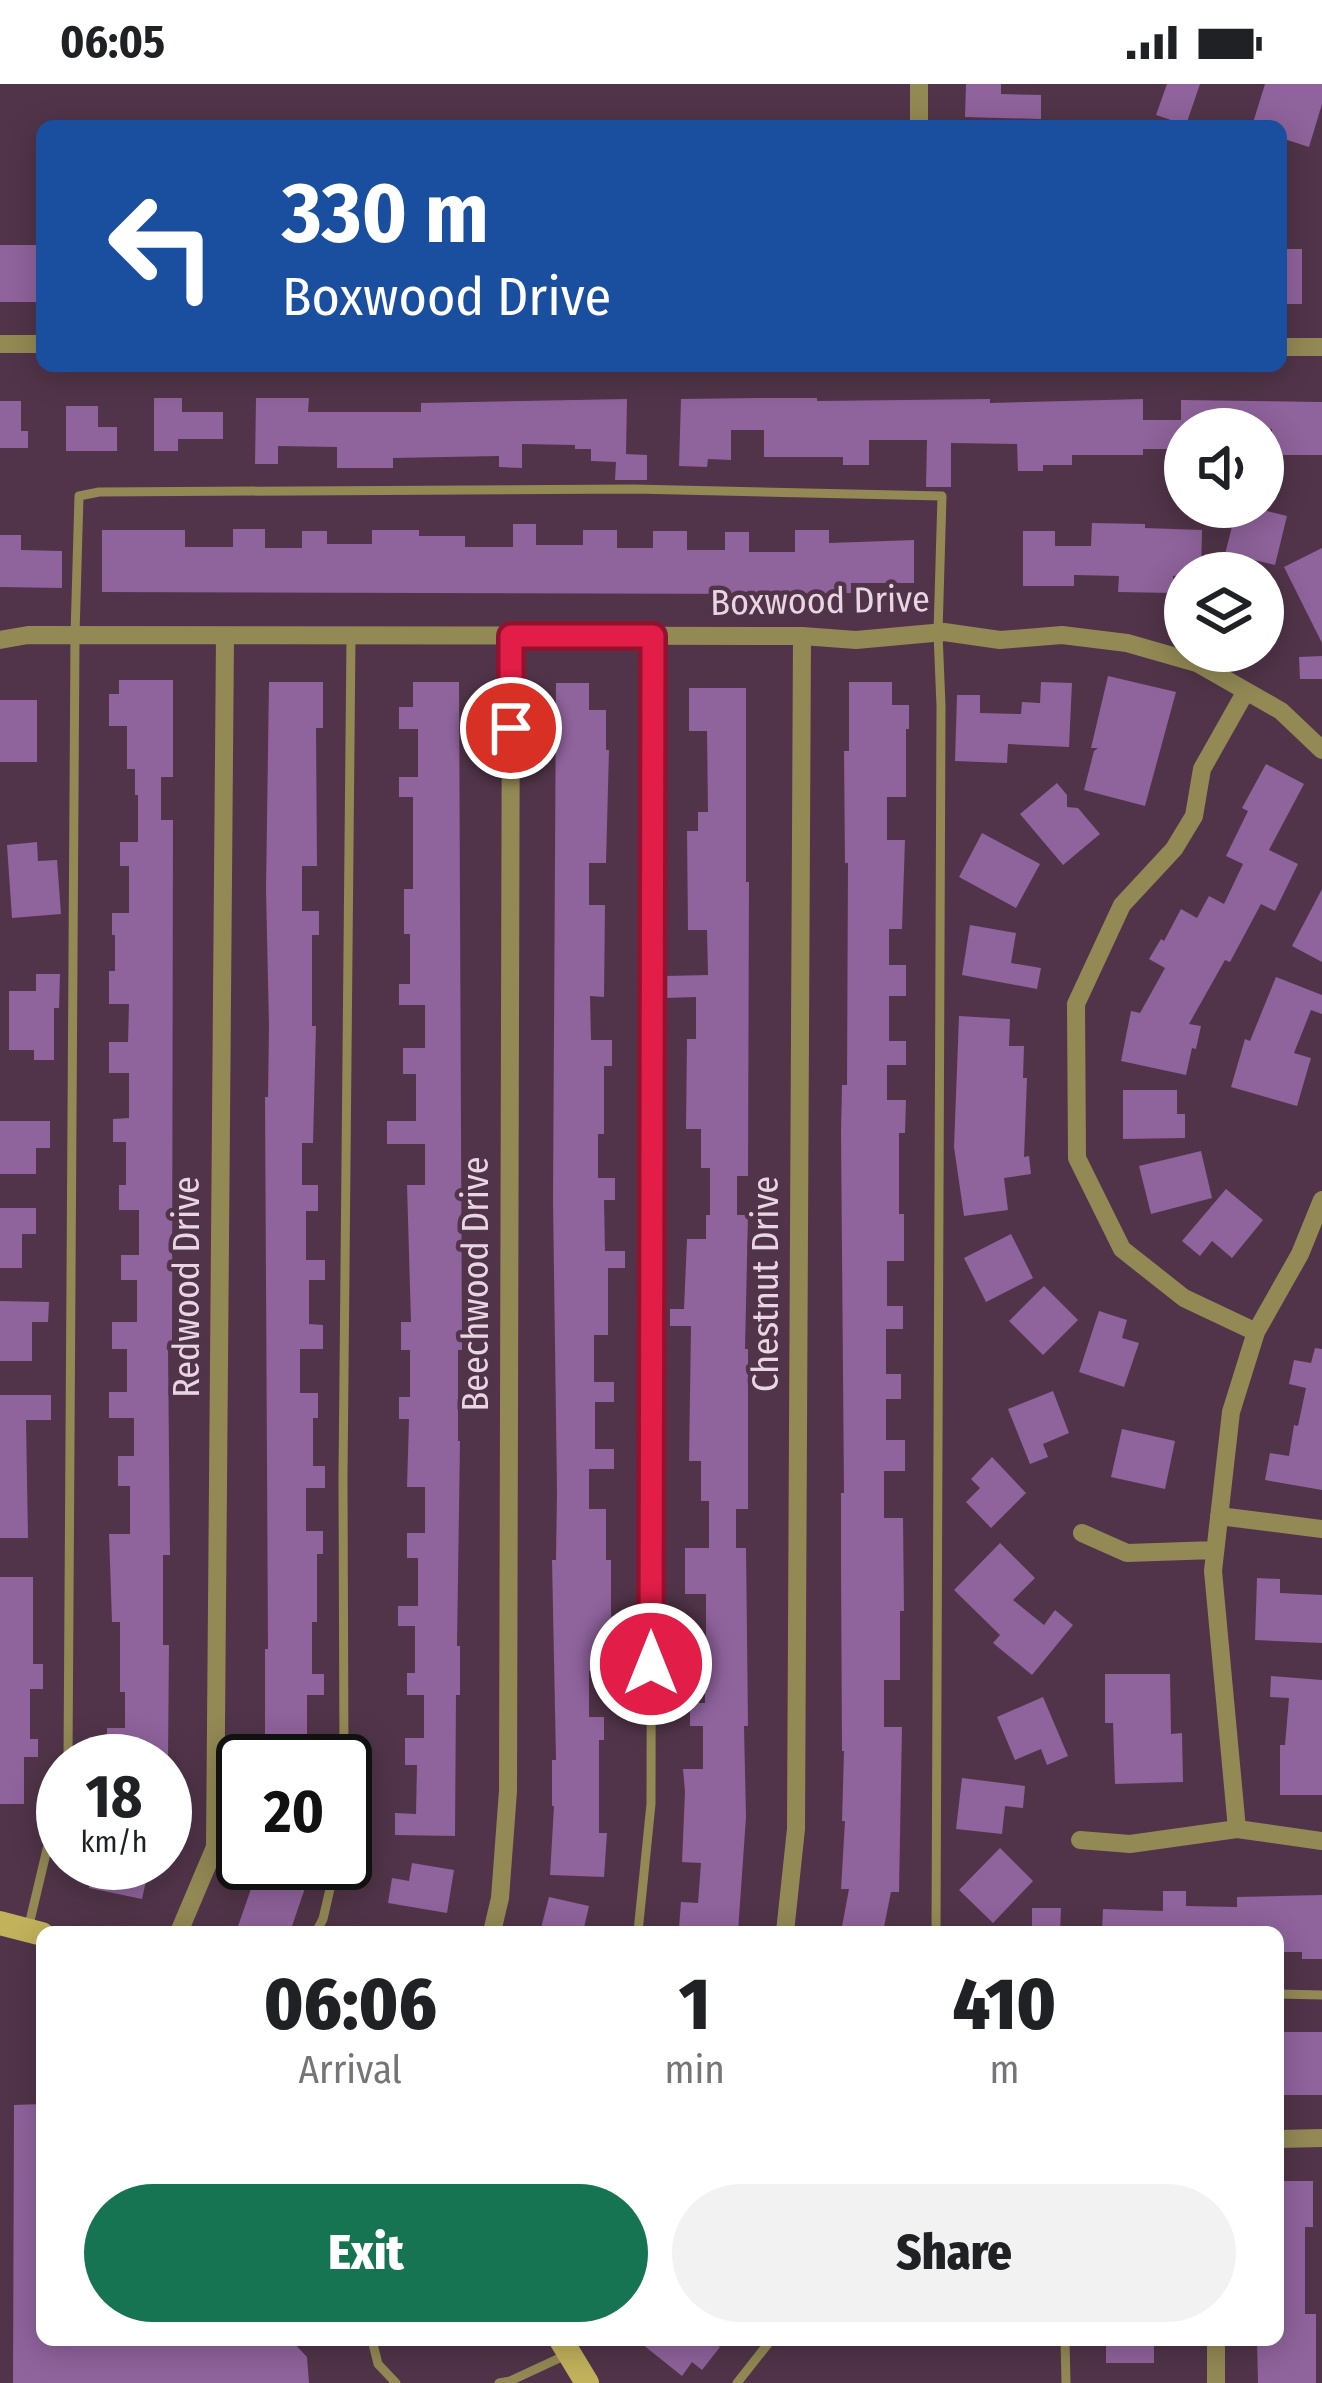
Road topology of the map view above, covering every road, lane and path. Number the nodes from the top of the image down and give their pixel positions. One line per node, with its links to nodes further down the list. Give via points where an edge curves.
1 (920, 84): 2 (street)
2 (919, 120)
3 (0, 344): 4 (street)
4 (36, 344)
5 (1287, 347): 6 (street)
6 (1322, 347)
7 (938, 632): 8 (lane, via 942,496 634,489 79,496); 13 (street, Boxwood Drive); 15 (street, Boxwood Drive, via 1127,643 1197,663); 37 (lane)
8 (76, 635): 9 (street, Boxwood Drive); 14 (street, Boxwood Drive); 23 (lane)
9 (225, 636): 10 (street, Boxwood Drive); 32 (street, Redwood Drive, via 215,1847)
10 (351, 636): 11 (street, Boxwood Drive); 24 (lane)
11 (511, 636): 12 (street, Boxwood Drive); 34 (street, Beechwood Drive, via 508,1791)
12 (653, 636): 13 (street, Boxwood Drive); 35 (lane, via 651,1804)
13 (802, 636): 36 (street, Chestnut Drive, via 796,1829)
14 (0, 640)
15 (1246, 691): 16 (street, Boxwood Drive); 18 (street, via 1202,769 1194,816 1122,905 1076,1004 1077,1158 1122,1249 1184,1298)
16 (1322, 750)
17 (1322, 1200): 18 (street)
18 (1256, 1332): 19 (street, via 1231,1412)
19 (1219, 1516): 20 (street); 22 (street)
20 (1322, 1529)
21 (1082, 1533): 22 (street, via 1127,1552)
22 (1215, 1550): 25 (street)
23 (68, 1734)
24 (344, 1734)
25 (1237, 1828): 26 (street, via 1130,1844); 27 (street)
26 (1081, 1840)
27 (1322, 1841)
28 (43, 1890): 31 (lane)
29 (329, 1890): 33 (lane)
30 (0, 1923): 38 (main road)
31 (36, 1926)
32 (182, 1926)
33 (319, 1926)
34 (493, 1926)
35 (639, 1926)
36 (786, 1926)
37 (936, 1926)
38 (35, 1932)
39 (1284, 1994): 40 (lane)
40 (1322, 1995)
41 (1322, 2138): 42 (street)
42 (1284, 2139)
43 (374, 2346): 49 (lane)
44 (568, 2346): 50 (lane)
45 (572, 2346): 51 (main road)
46 (766, 2346): 52 (lane)
47 (1065, 2346): 53 (lane)
48 (1216, 2346): 54 (street)
49 (396, 2383)
50 (499, 2383)
51 (586, 2383)
52 (736, 2383)
53 (1066, 2383)
54 (1216, 2383)

